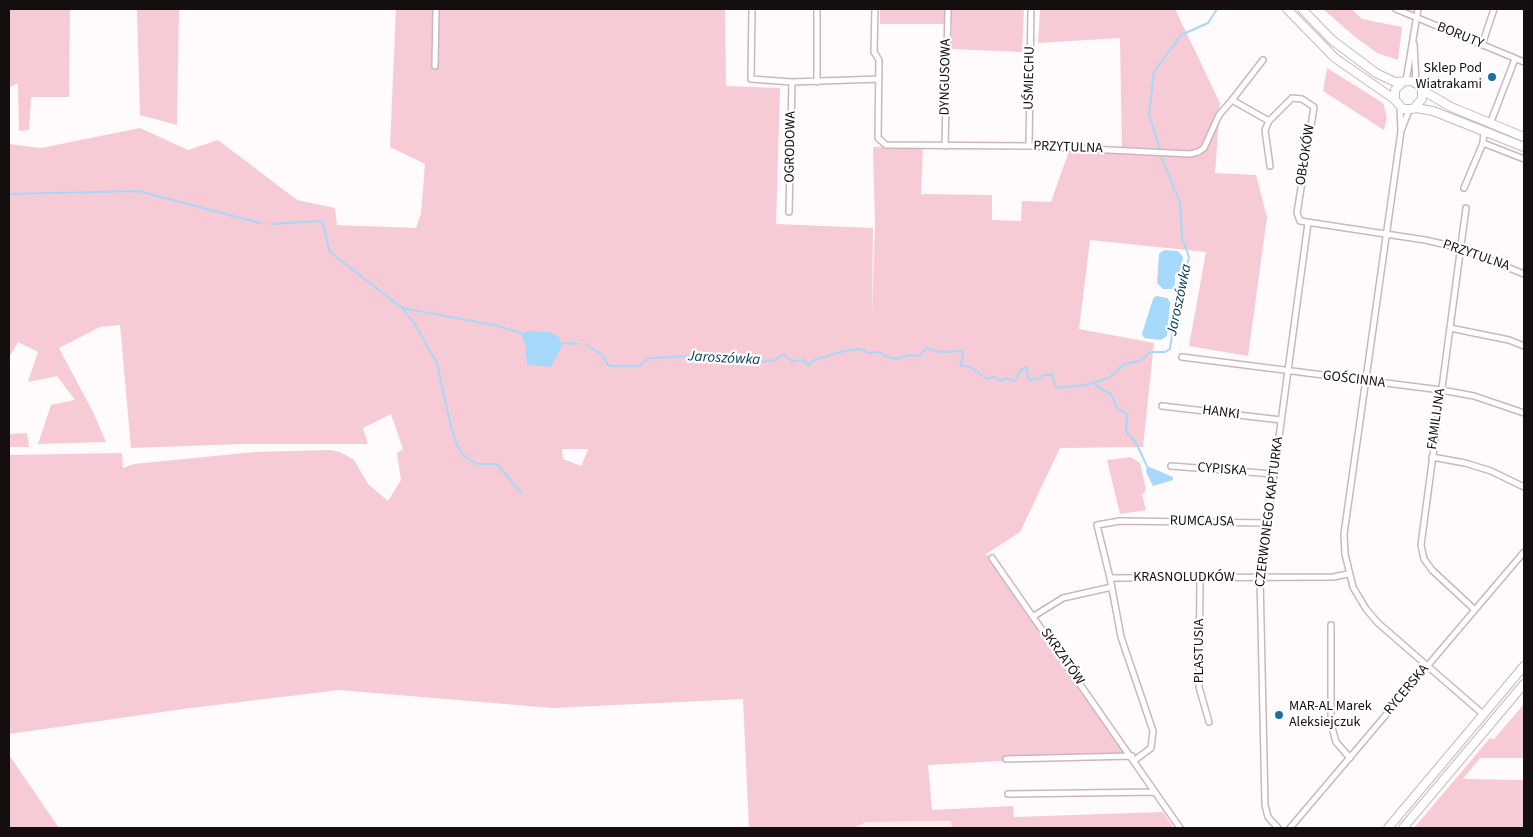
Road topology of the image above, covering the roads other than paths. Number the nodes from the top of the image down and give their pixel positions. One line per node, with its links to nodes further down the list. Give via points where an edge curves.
1 (436, 9): 18 (street)
2 (752, 9): 21 (street, via 751,79)
3 (817, 9): 22 (street)
4 (875, 9): 19 (street, via 874,52 879,60)
5 (948, 9): 35 (street, DYNGUSOWA)
6 (1031, 9): 36 (street, UŚMIECHU)
7 (1287, 9): 25 (main road, via 1335,58)
8 (1302, 9): 20 (main road, via 1354,58 1390,80)
9 (1396, 9): 12 (street, BORUTY)
10 (1418, 9): 12 (street)
11 (1494, 9): 14 (street)
12 (1416, 18): 13 (street); 14 (street, BORUTY)
13 (1414, 31): 20 (street); 23 (street)
14 (1482, 45): 15 (street, BORUTY)
15 (1515, 59): 17 (street, BORUTY); 30 (street)
16 (1263, 60): 26 (street)
17 (1524, 62)
18 (435, 66)
19 (879, 79): 22 (street); 35 (street, PRZYTULNA, via 878,138 886,144)
20 (1404, 81): 23 (main road); 25 (main road, via 1396,88)
21 (792, 82): 22 (street); 42 (street, OGRODOWA)
22 (817, 82)
23 (1416, 83): 24 (main road)
24 (1422, 90): 28 (main road, via 1422,99); 30 (main road)
25 (1394, 98): 27 (main road)
26 (1232, 100): 29 (street); 36 (street, PRZYTULNA, via 1219,115 1204,148 1194,153)
27 (1400, 108): 28 (main road); 31 (street)
28 (1413, 109): 31 (street); 32 (main road, via 1425,108)
29 (1269, 121): 39 (street, via 1265,130); 43 (street, OBŁOKÓW, via 1292,98 1302,99 1314,107 1297,213 1300,220)
30 (1490, 124): 33 (main road)
31 (1401, 131): 44 (street)
32 (1484, 131): 34 (street); 37 (main road)
33 (1524, 138)
34 (1483, 144): 38 (street); 40 (street)
35 (945, 146): 36 (street, PRZYTULNA)
36 (1029, 146)
37 (1524, 147)
38 (1524, 159)
39 (1270, 166)
40 (1464, 188)
41 (1466, 208): 45 (street, FAMILIJNA)
42 (789, 212)
43 (1308, 223): 44 (street, PRZYTULNA); 50 (street, CZERWONEGO KAPTURKA)
44 (1385, 234): 45 (street, PRZYTULNA); 51 (street)
45 (1460, 248): 46 (street, PRZYTULNA); 47 (street, FAMILIJNA)
46 (1524, 274)
47 (1450, 328): 48 (street); 52 (street, FAMILIJNA)
48 (1524, 346)
49 (1182, 357): 50 (street, GOŚCINNA)
50 (1289, 372): 51 (street, GOŚCINNA); 55 (street, CZERWONEGO KAPTURKA)
51 (1365, 380): 52 (street, GOŚCINNA); 63 (street, via 1344,534)
52 (1441, 390): 54 (street, GOŚCINNA, via 1474,396); 56 (street, FAMILIJNA)
53 (1162, 406): 55 (street, HANKI)
54 (1524, 413)
55 (1281, 420): 58 (street, CZERWONEGO KAPTURKA)
56 (1432, 457): 59 (street, via 1491,471); 68 (street, FAMILIJNA, via 1422,552 1432,570)
57 (1172, 466): 58 (street, CYPISKA)
58 (1273, 474): 60 (street, CZERWONEGO KAPTURKA)
59 (1524, 487)
60 (1268, 523): 64 (street, CZERWONEGO KAPTURKA); 65 (street, RUMCAJSA, via 1120,521 1096,525)
61 (1524, 552): 68 (street, RYCERSKA)
62 (992, 558): 69 (street, SKRZATÓW)
63 (1348, 574): 64 (street, KRASNOLUDKÓW); 71 (street, via 1359,599 1372,616)
64 (1260, 577): 66 (street, KRASNOLUDKÓW); 82 (street, CZERWONEGO KAPTURKA, via 1265,806 1268,817)
65 (1110, 578): 66 (street, KRASNOLUDKÓW); 67 (street)
66 (1200, 578): 75 (street, PLASTUSIA, via 1200,687)
67 (1112, 587): 69 (street, via 1063,598); 76 (street, via 1121,637 1153,730 1151,748)
68 (1475, 610): 71 (street, RYCERSKA)
69 (1034, 616): 76 (street, SKRZATÓW)
70 (1331, 625): 77 (street, via 1332,730 1336,742)
71 (1427, 666): 74 (street); 77 (street, RYCERSKA)
72 (1524, 666): 74 (main road)
73 (1524, 684): 85 (main road)
74 (1484, 715): 84 (main road)
75 (1209, 722)
76 (1133, 758): 78 (street); 79 (street, SKRZATÓW)
77 (1350, 758): 83 (street, RYCERSKA)
78 (1006, 759)
79 (1155, 792): 80 (street); 81 (street, SKRZATÓW)
80 (1008, 794)
81 (1180, 828)
82 (1278, 828)
83 (1290, 828)
84 (1388, 828)
85 (1403, 828)

